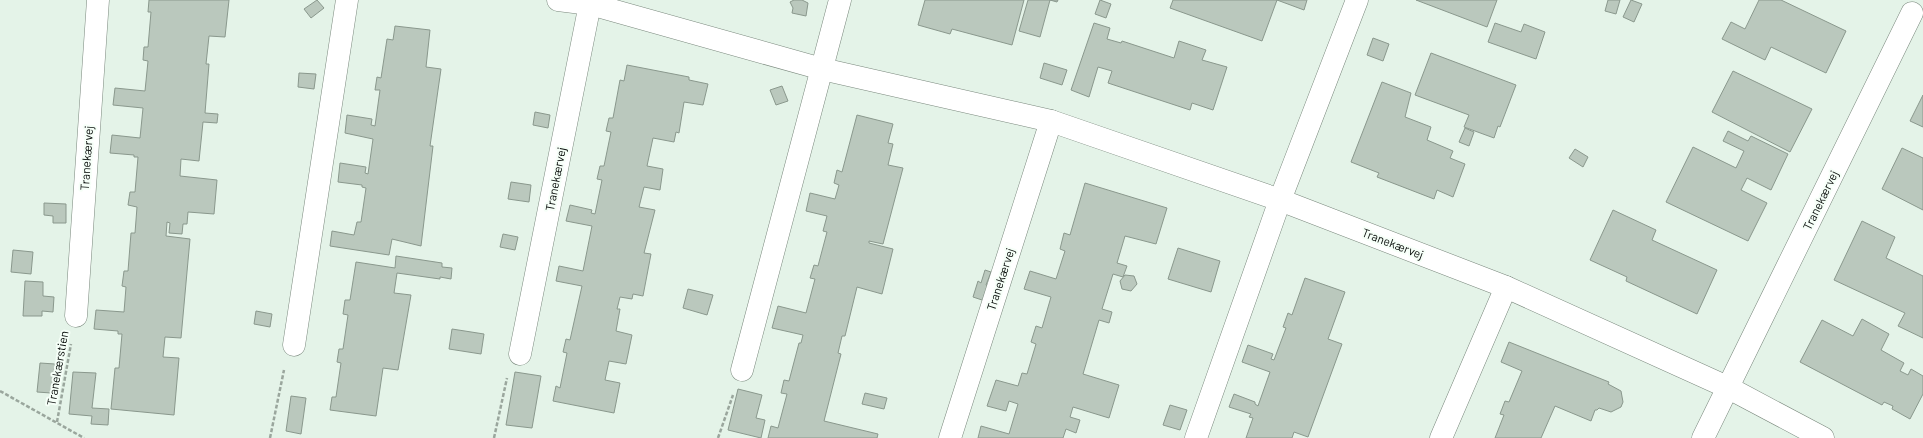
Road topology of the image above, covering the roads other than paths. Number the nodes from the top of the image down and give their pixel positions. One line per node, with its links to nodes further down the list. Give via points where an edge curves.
1 (98, 0): 12 (street, Tranekærvej)
2 (347, 0): 13 (street)
3 (558, 0): 6 (street, Tranekærvej)
4 (840, 0): 8 (street)
5 (1357, 0): 10 (street)
6 (590, 4): 8 (street, Tranekærvej); 14 (street, Tranekærvej)
7 (1912, 13): 16 (street, Tranekærvej)
8 (822, 69): 9 (street, Tranekærvej); 15 (street)
9 (1050, 120): 10 (street, Tranekærvej); 17 (street, Tranekærvej)
10 (1280, 200): 11 (street, Tranekærvej); 18 (street)
11 (1506, 287): 16 (street, Tranekærvej); 19 (street)
12 (76, 316)
13 (294, 345)
14 (520, 354)
15 (742, 370)
16 (1727, 387): 20 (street, Tranekærvej); 21 (street, Tranekærvej)
17 (950, 438)
18 (1196, 438)
19 (1441, 438)
20 (1703, 438)
21 (1823, 438)

